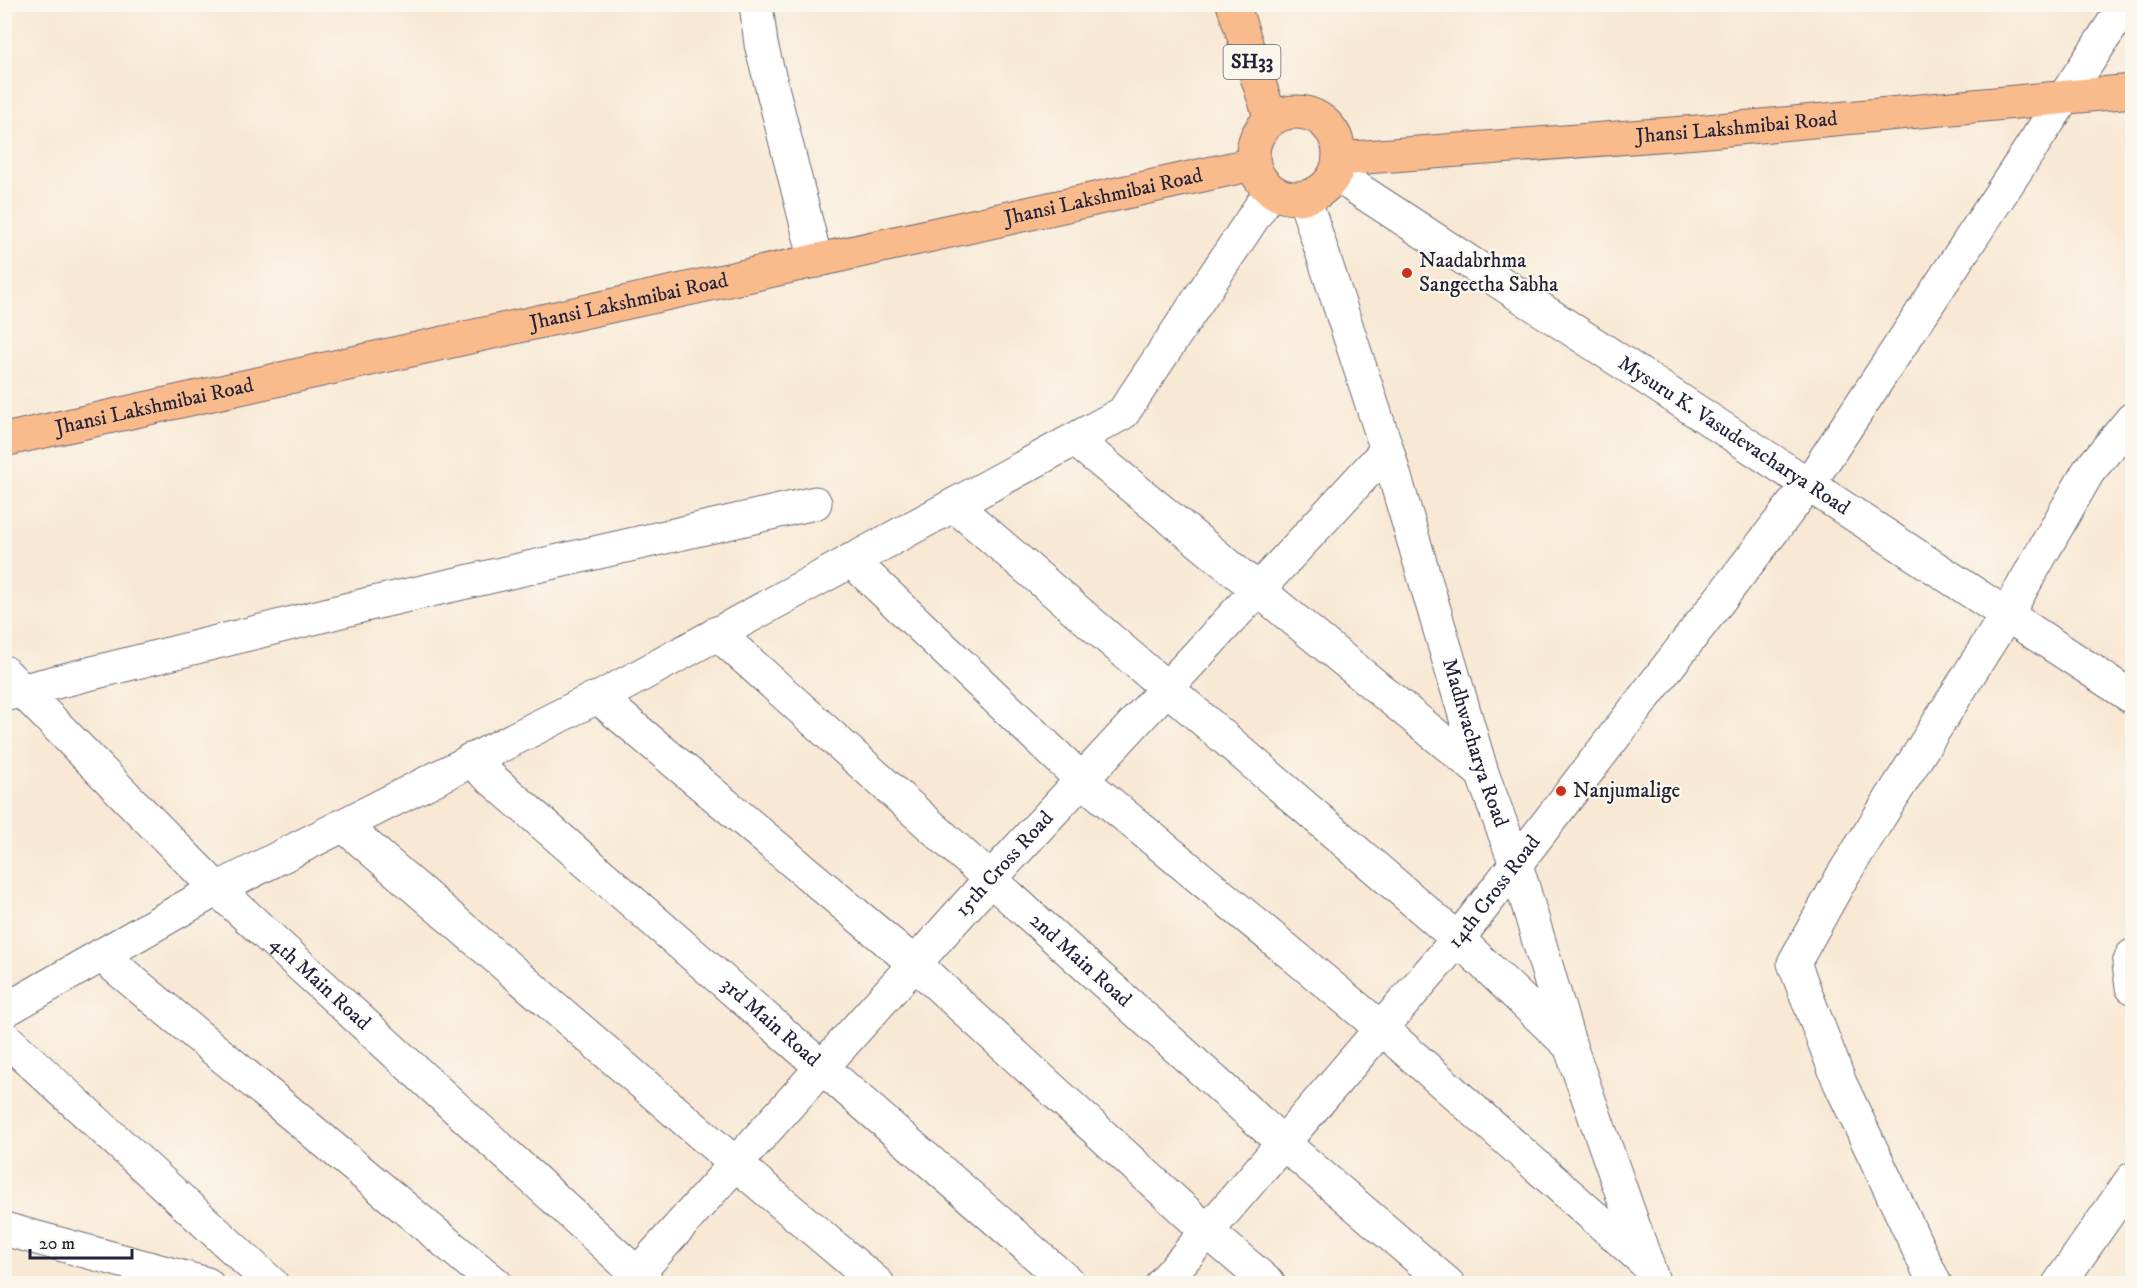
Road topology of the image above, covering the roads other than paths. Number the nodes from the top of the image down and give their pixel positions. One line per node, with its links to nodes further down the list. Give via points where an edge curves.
1 (756, 4): 11 (street, via 761,44)
2 (1233, 4): 6 (main road, SH33)
3 (2126, 4): 5 (street, 14th Cross Road)
4 (2133, 91): 5 (main road, Jhansi Lakshmibai Road)
5 (2065, 97): 8 (main road, Jhansi Lakshmibai Road); 16 (street, 14th Cross Road)
6 (1271, 119): 7 (main road, via 1256,138); 8 (main road, via 1295,111 1318,117 1335,135 1339,147)
7 (1253, 164): 9 (main road); 11 (main road, Jhansi Lakshmibai Road)
8 (1337, 166): 10 (main road, via 1327,185); 16 (street, Mysuru K. Vasudevacharya Road)
9 (1271, 191): 10 (main road, via 1281,196); 14 (street, via 1123,413)
10 (1304, 197): 15 (street, Madhwacharya Road)
11 (816, 261): 13 (main road, Jhansi Lakshmibai Road)
12 (2133, 419): 21 (street, via 2088,472)
13 (4, 440)
14 (1075, 440): 18 (street); 20 (street)
15 (1387, 450): 20 (street, 15th Cross Road); 28 (street, Madhwacharya Road)
16 (1808, 485): 21 (street, Mysuru K. Vasudevacharya Road); 31 (street, 14th Cross Road)
17 (815, 503): 23 (street)
18 (954, 505): 19 (street); 24 (street)
19 (851, 560): 22 (street); 29 (street)
20 (1258, 590): 24 (street, 15th Cross Road); 28 (street)
21 (2007, 615): 25 (street, Mysuru K. Vasudevacharya Road); 60 (street, via 1843,875 1794,963 1840,1083)
22 (717, 633): 26 (street); 32 (street, 2nd Main Road)
23 (10, 685): 33 (street, 4th Main Road)
24 (1167, 688): 29 (street, 15th Cross Road); 34 (street)
25 (2133, 697)
26 (599, 698): 27 (street); 37 (street)
27 (471, 760): 30 (street); 43 (street, 3rd Main Road)
28 (1482, 773): 31 (street, Madhwacharya Road)
29 (1082, 780): 32 (street, 15th Cross Road); 40 (street)
30 (343, 825): 33 (street); 45 (street)
31 (1516, 864): 34 (street, 14th Cross Road); 42 (street, Madhwacharya Road)
32 (989, 880): 37 (street, 15th Cross Road); 44 (street, 2nd Main Road)
33 (217, 889): 35 (street); 51 (street, 4th Main Road)
34 (1458, 939): 40 (street, 14th Cross Road); 42 (street)
35 (101, 955): 39 (street); 54 (street)
36 (2133, 956): 38 (street, via 2129,964)
37 (915, 964): 43 (street, 15th Cross Road); 48 (street)
38 (2133, 987)
39 (4, 1011)
40 (1381, 1028): 44 (street, 14th Cross Road); 50 (street)
41 (4, 1037): 53 (street)
42 (1570, 1046): 50 (street, Madhwacharya Road)
43 (822, 1067): 45 (street, 15th Cross Road); 56 (street, 3rd Main Road)
44 (1283, 1143): 48 (street, 14th Cross Road); 59 (street, 2nd Main Road)
45 (735, 1164): 51 (street, 15th Cross Road); 55 (street)
46 (2133, 1179): 61 (street)
47 (4, 1229): 49 (street)
48 (1208, 1231): 57 (street, 14th Cross Road); 58 (street)
49 (126, 1274): 52 (street)
50 (1650, 1274)
51 (638, 1280)
52 (207, 1284)
53 (272, 1284)
54 (496, 1284)
55 (878, 1284)
56 (1070, 1284)
57 (1162, 1284)
58 (1269, 1284)
59 (1449, 1284)
60 (1935, 1284)
61 (2059, 1284)

